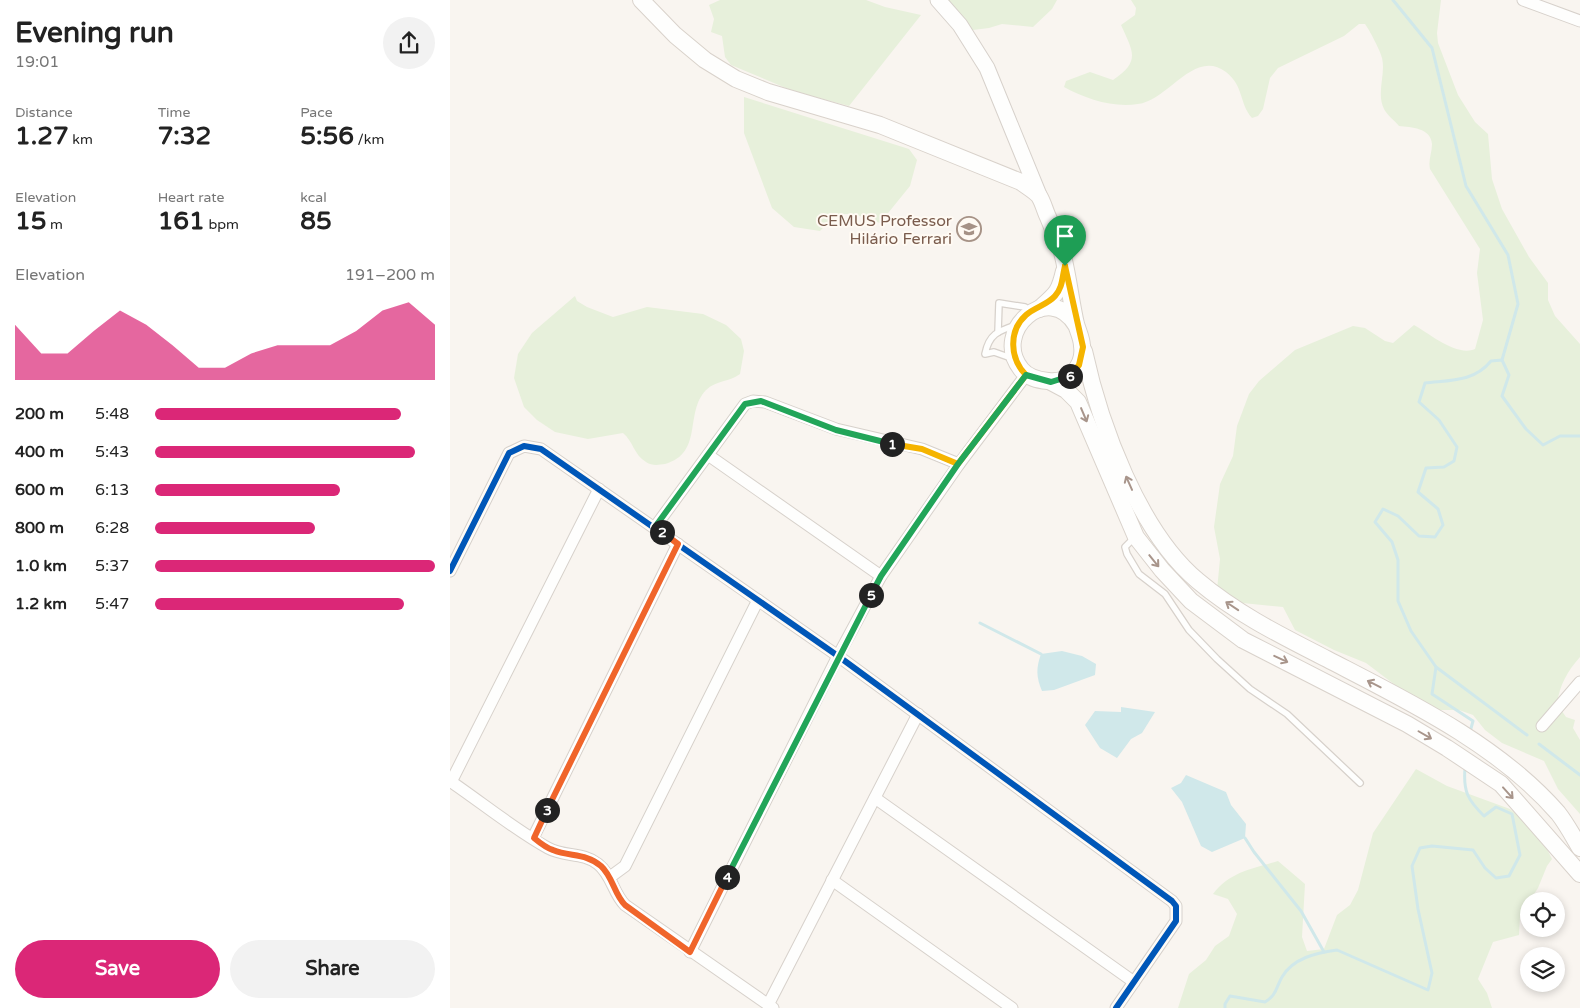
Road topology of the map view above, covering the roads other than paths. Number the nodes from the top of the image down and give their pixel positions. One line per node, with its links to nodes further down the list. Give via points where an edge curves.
1 (641, 0): 5 (main road, via 705,60 736,79 768,92 880,125 1021,182)
2 (938, 0): 5 (street, via 960,26 986,68)
3 (1524, 0): 4 (street)
4 (1580, 21)
5 (1039, 196): 6 (main road)
6 (1065, 266): 7 (main road, via 1060,289); 8 (main road)
7 (1035, 310): 8 (main road, via 1062,310 1070,314); 9 (main road); 10 (lane, via 999,303)
8 (1076, 324): 11 (main road)
9 (1018, 325): 10 (lane); 12 (main road, via 1013,346)
10 (998, 332): 12 (lane, via 990,338 985,354 994,352)
11 (1083, 347): 14 (main road, via 1077,370 1066,378); 32 (main road, one-way to 11, via 1558,814 1514,771 1468,738 1396,695 1265,628 1197,580 1168,549 1132,490 1098,405)
12 (1016, 360): 13 (main road)
13 (1026, 375): 14 (main road); 16 (street)
14 (1051, 382): 19 (main road, one-way to 19, via 1066,390 1082,408 1098,453)
15 (708, 455): 16 (street, via 745,404 758,400 836,430 922,449); 18 (street); 22 (street)
16 (958, 464): 22 (street)
17 (599, 489): 18 (street); 21 (street, via 541,449 530,445 518,447 509,454); 28 (street)
18 (655, 527): 20 (street)
19 (1136, 537): 29 (lane, via 1125,547 1127,554 1146,581 1164,594 1189,630 1216,659 1250,689 1287,714); 33 (main road, one-way to 33, via 1176,586 1225,628 1261,650 1374,706 1501,784)
20 (678, 544): 23 (street); 31 (street)
21 (450, 571)
22 (881, 576): 24 (street)
23 (758, 600): 24 (street); 34 (street, via 625,866)
24 (838, 656): 26 (street); 36 (street)
25 (1580, 682): 27 (street)
26 (918, 714): 30 (street); 37 (street, via 1172,901 1176,906 1176,921)
27 (1542, 726)
28 (450, 781): 31 (street)
29 (1360, 783)
30 (875, 798): 35 (street); 37 (street)
31 (534, 838): 34 (street, via 554,850 588,858)
32 (1580, 848)
33 (1580, 874)
34 (610, 877): 36 (street, via 618,898 625,905)
35 (832, 880): 38 (street); 39 (street)
36 (690, 952): 38 (street)
37 (1134, 982): 40 (street)
38 (771, 1006)
39 (1012, 1008)
40 (1116, 1008)

